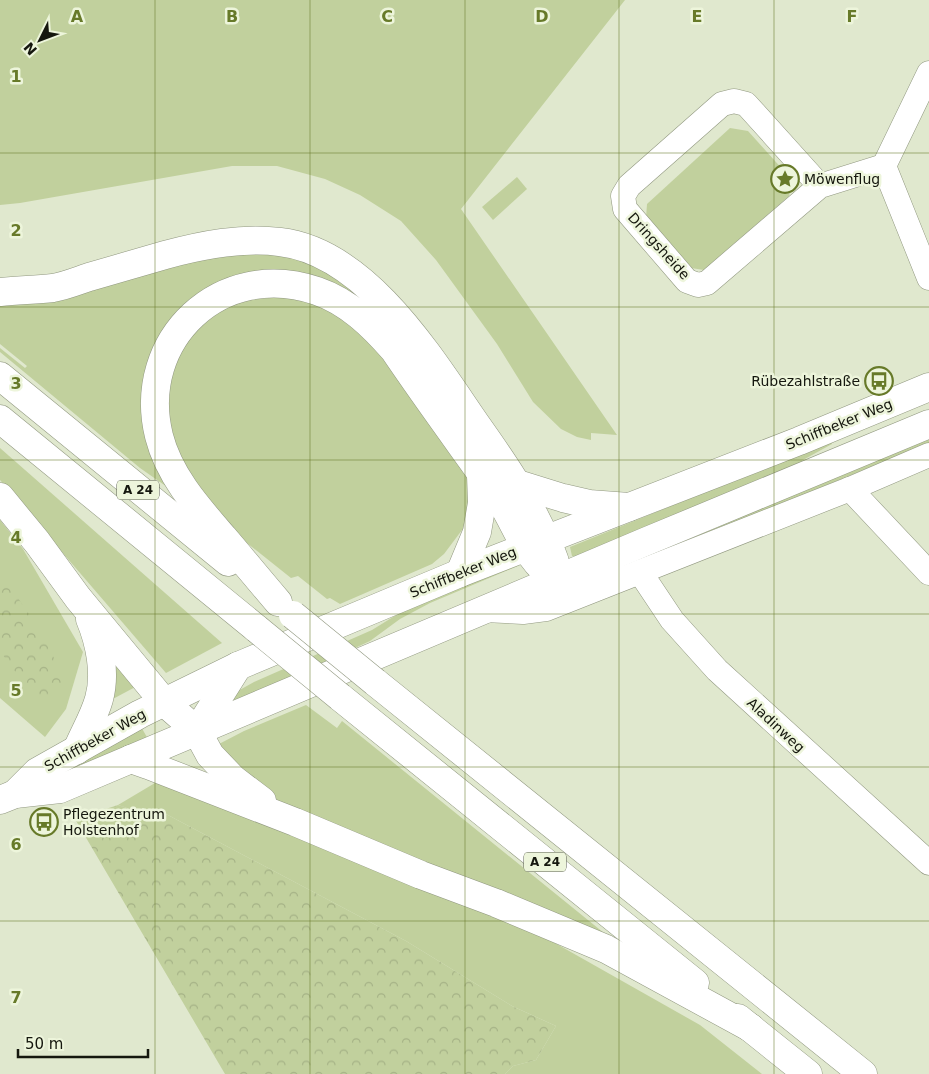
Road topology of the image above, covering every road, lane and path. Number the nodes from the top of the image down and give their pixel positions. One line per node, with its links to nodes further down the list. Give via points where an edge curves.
1 (929, 73): 2 (street)
2 (884, 166): 3 (street, Dringsheide); 4 (street)
3 (820, 186): 3 (street, Dringsheide, via 746,104 734,102 722,104 629,186 623,196 625,209 686,281 698,285 707,283)
4 (929, 278)
5 (0, 292): 12 (main road, via 54,288 167,254 219,243 282,242 317,251 368,285 410,331)
6 (0, 376): 22 (main road, A 24)
7 (929, 387): 15 (main road, Schiffbeker Weg)
8 (0, 420): 32 (main road, A 24, bridge)
9 (929, 424): 20 (main road, Schiffbeker Weg)
10 (929, 455): 13 (street, Schiffbeker Weg)
11 (481, 475): 16 (main road); 18 (main road, via 482,502 477,532); 22 (main road, via 394,350 356,312 338,300 297,285 260,283 244,286 212,300 185,322 164,361 156,391 160,438 173,471 198,508)
12 (518, 484): 15 (main road, via 589,504); 16 (main road, via 538,522)
13 (850, 489): 17 (street, Schiffbeker Weg); 19 (street)
14 (0, 497): 21 (main road)
15 (629, 507): 16 (main road, Schiffbeker Weg)
16 (536, 543): 18 (main road, Schiffbeker Weg); 20 (main road, via 540,568)
17 (640, 572): 23 (street, Schiffbeker Weg, via 546,609 523,612); 31 (street, Aladinweg, via 672,620 717,670)
18 (460, 573): 24 (main road, Schiffbeker Weg)
19 (929, 573)
20 (557, 580): 23 (main road, Schiffbeker Weg)
21 (78, 598): 25 (main road); 27 (main road, via 97,640 102,681 99,700)
22 (285, 608): 34 (main road, A 24, bridge)
23 (484, 610): 26 (main road, Schiffbeker Weg)
24 (238, 666): 25 (main road, Schiffbeker Weg); 26 (main road)
25 (164, 702): 26 (main road); 27 (main road, Schiffbeker Weg)
26 (197, 731): 28 (main road, Schiffbeker Weg); 30 (main road, via 219,766 253,796)
27 (76, 750): 29 (main road, Schiffbeker Weg, via 37,772)
28 (130, 759): 29 (main road, Schiffbeker Weg, via 60,789); 30 (main road)
29 (7, 797)
30 (295, 822): 32 (main road, via 606,949)
31 (929, 863)
32 (751, 1028): 33 (main road, A 24)
33 (808, 1074)
34 (863, 1074)

